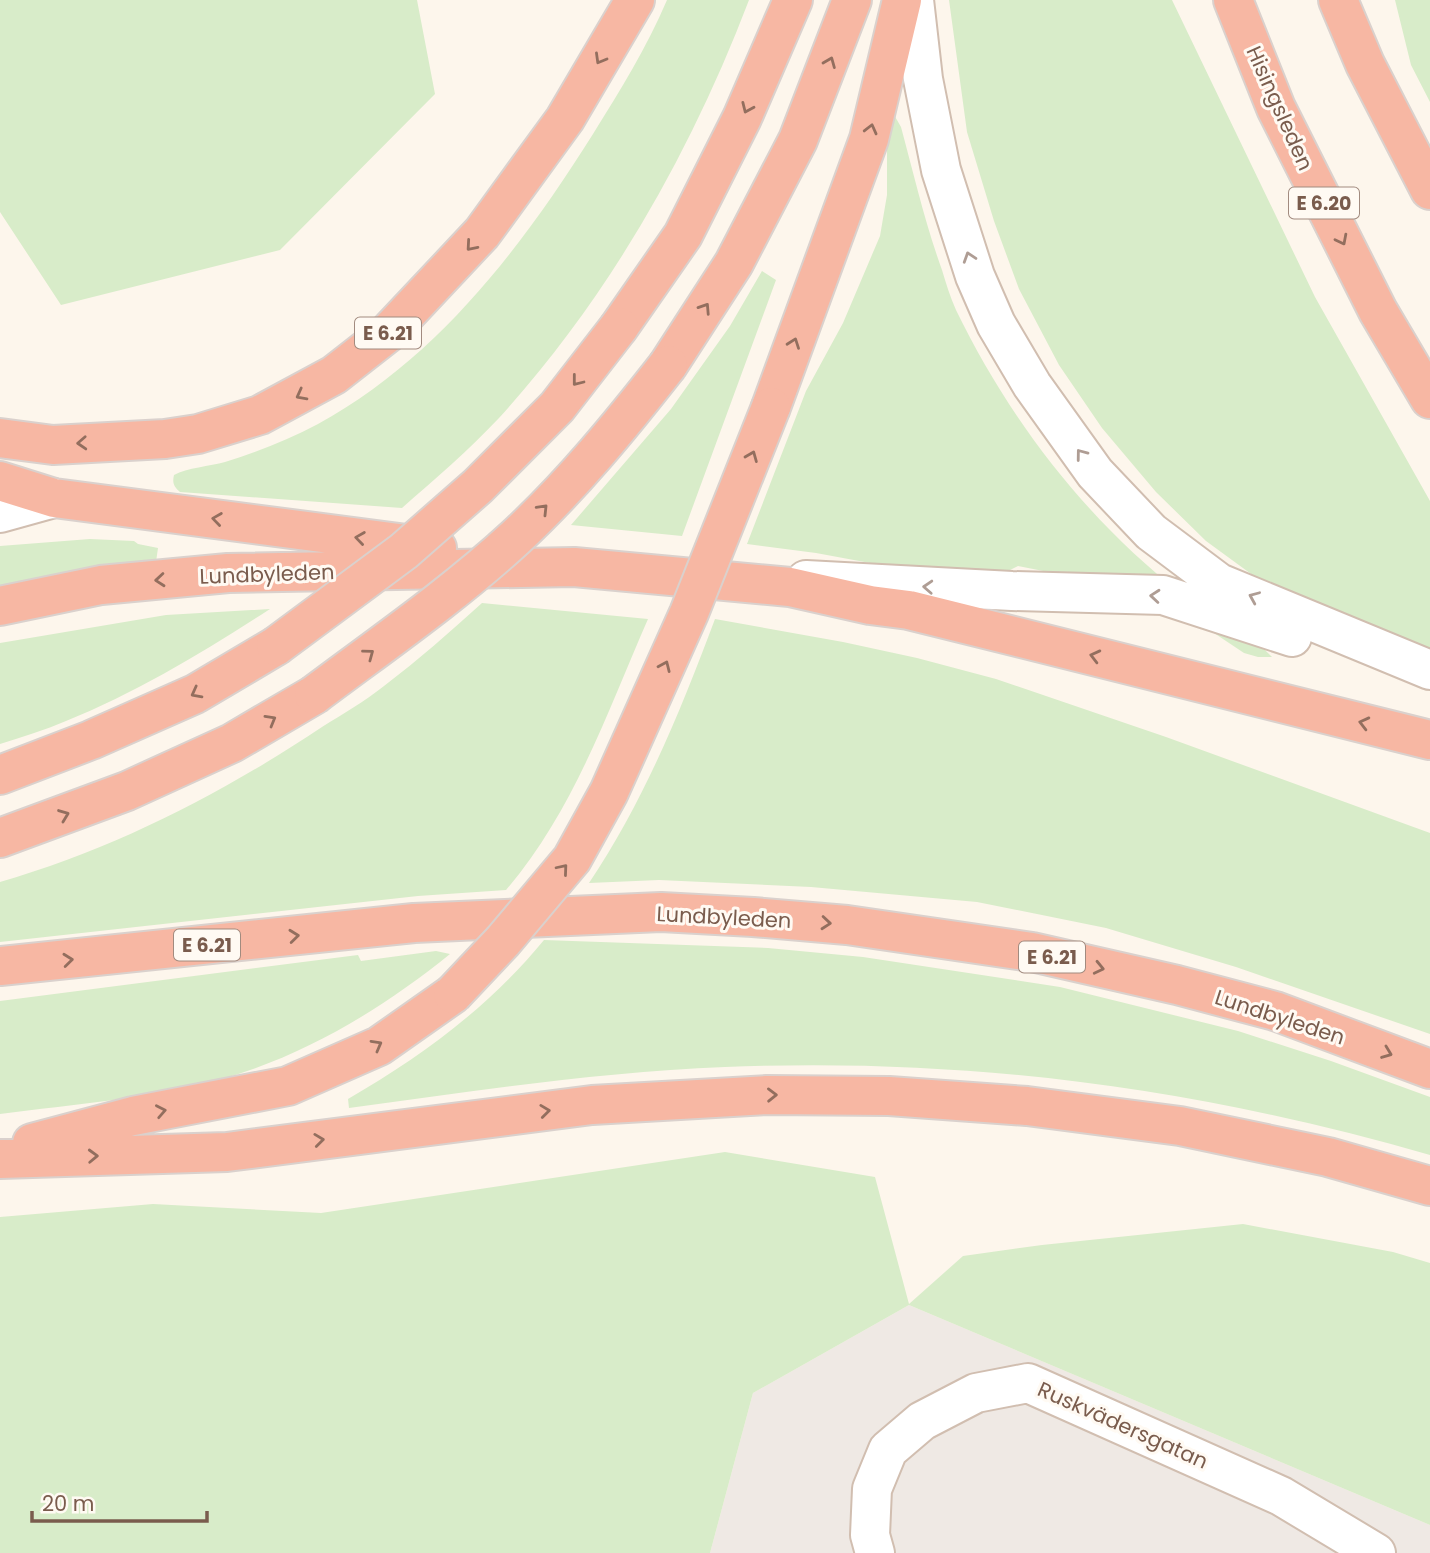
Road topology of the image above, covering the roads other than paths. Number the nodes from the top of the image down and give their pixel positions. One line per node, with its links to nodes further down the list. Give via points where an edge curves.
1 (635, 0): 10 (highway, E 6.21, one-way to 10, via 565,119 482,233 389,332 334,375 260,415 180,438 53,445)
2 (793, 0): 19 (highway, one-way to 19, bridge, via 742,118 682,235 557,407 478,486 404,551 276,646 195,694)
3 (852, 0): 20 (highway, one-way to 3, bridge, via 127,791 232,743 314,695 516,537 605,445 668,365 734,263 799,140)
4 (902, 0): 23 (highway, one-way to 4, bridge, via 133,1116 288,1087 379,1046 453,994 572,859 609,792 689,613 771,407 869,139)
5 (914, 0): 16 (lane, one-way to 5, via 1219,583 1152,532 1095,473 1032,385 996,324 975,276 941,170 923,79)
6 (1233, 0): 9 (highway, Hisingsleden / E 6.20, one-way to 9, via 1276,108 1378,311)
7 (1338, 0): 8 (highway, via 1365,64)
8 (1430, 190)
9 (1430, 399)
10 (0, 438)
11 (0, 481): 12 (highway)
12 (54, 498): 13 (lane); 14 (highway, one-way to 12)
13 (0, 513)
14 (573, 567): 15 (highway, Lundbyleden, one-way to 15, via 228,573 101,585); 17 (lane, one-way to 14, via 1163,595); 18 (highway, Lundbyleden, one-way to 14, via 909,610 790,587)
15 (0, 606)
16 (1430, 670)
17 (1430, 683)
18 (1430, 740)
19 (0, 775)
20 (0, 838)
21 (0, 967): 22 (highway, Lundbyleden / E 6.21, one-way to 22, via 414,923 661,912 753,916 1032,952 1275,1011)
22 (1430, 1069)
23 (0, 1152)
24 (0, 1159): 25 (highway, one-way to 25, via 227,1152 592,1105 767,1095 889,1096 1027,1106 1180,1126 1328,1157)
25 (1430, 1186)
26 (875, 1553): 27 (lane, Ruskvädersgatan, via 870,1535 872,1489 888,1450 922,1422 976,1393 1028,1383 1282,1496)
27 (1376, 1553)

